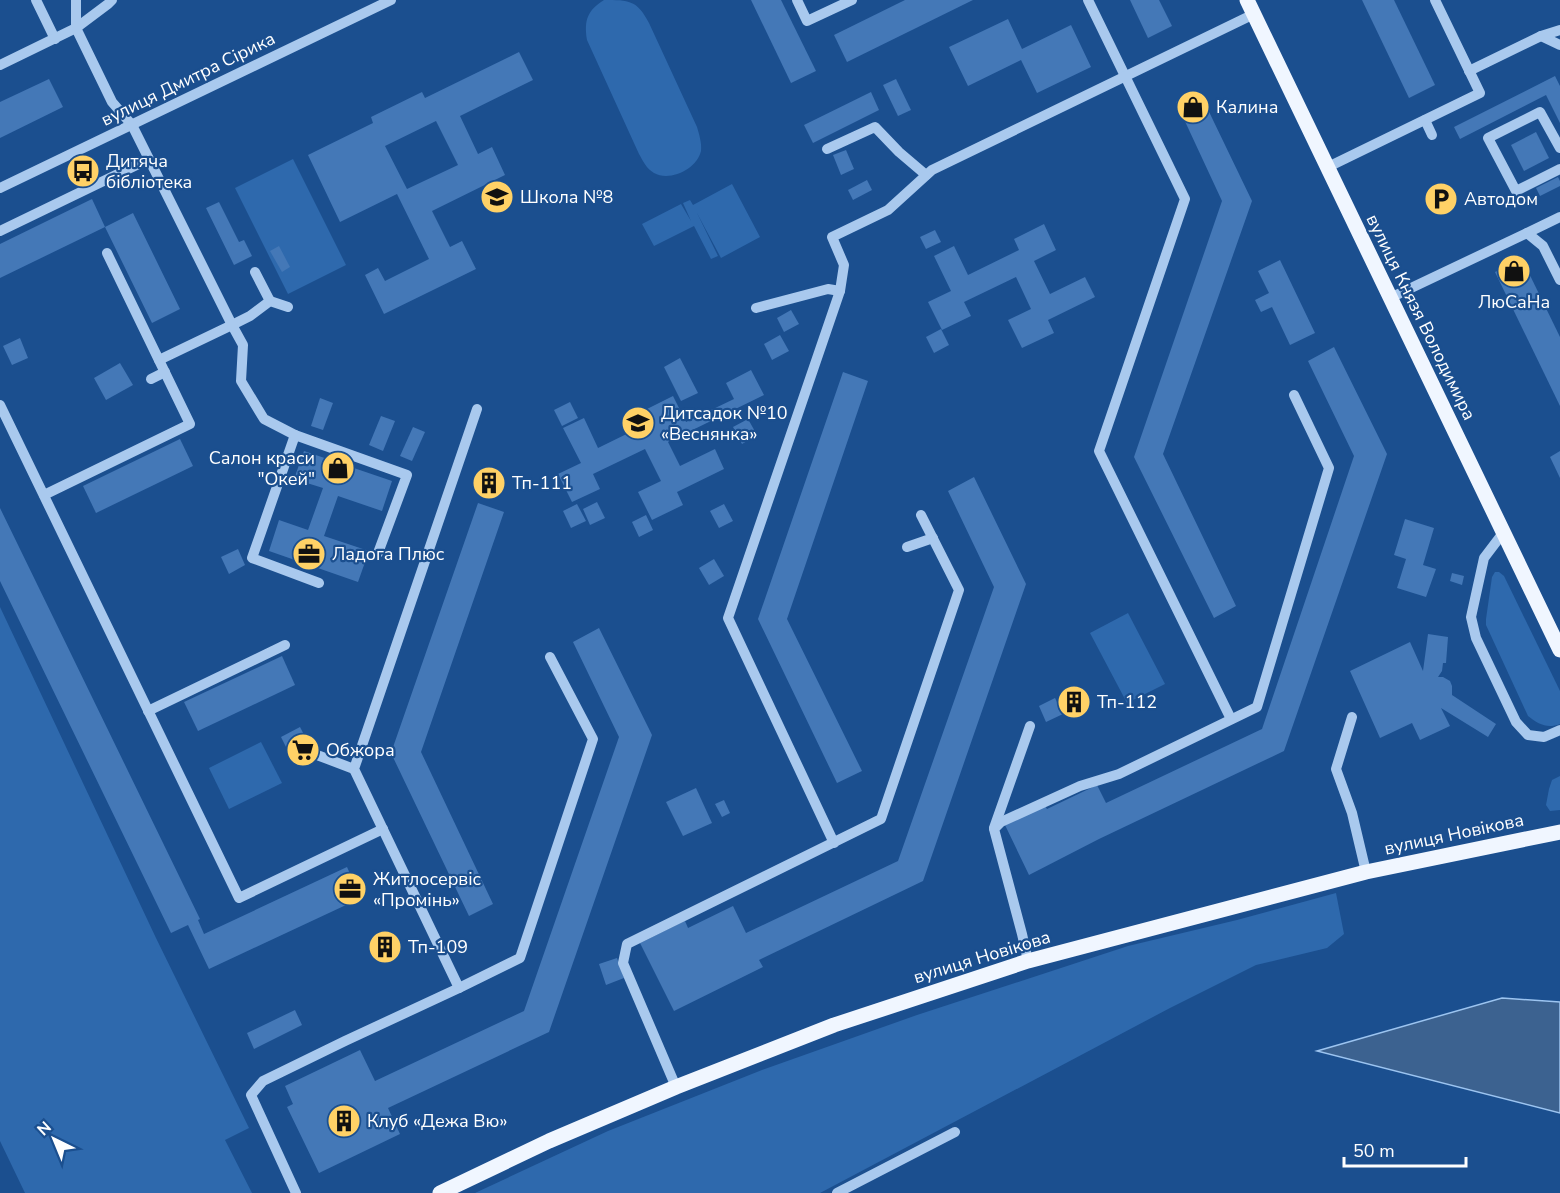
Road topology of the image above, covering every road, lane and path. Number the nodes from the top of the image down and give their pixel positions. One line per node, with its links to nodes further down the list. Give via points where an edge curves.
1 (36, 0): 13 (street)
2 (76, 0): 10 (street)
3 (112, 0): 10 (street)
4 (391, 0): 19 (street, вулиця Дмитра Сірика)
5 (797, 0): 6 (street, via 807,21)
6 (852, 0)
7 (1088, 0): 17 (street)
8 (1435, 0): 16 (street)
9 (1250, 7): 17 (street); 24 (main road, вулиця Князя Володимира)
10 (76, 28): 13 (street); 19 (street, via 112,102)
11 (1560, 30): 12 (street)
12 (1541, 36): 14 (street); 16 (street)
13 (55, 39): 15 (street)
14 (1560, 45)
15 (0, 65)
16 (1469, 71): 18 (street, via 1480,93)
17 (1125, 76): 26 (street); 59 (street, via 1185,199 1099,452)
18 (1425, 120): 20 (street); 24 (street)
19 (132, 125): 23 (street); 27 (street, вулиця Дмитра Сірика)
20 (1432, 135)
21 (1560, 148): 25 (street, via 1540,112 1488,138 1516,190)
22 (827, 149): 26 (street, via 875,127)
23 (148, 159): 29 (street); 39 (street)
24 (1328, 167): 35 (main road, вулиця Князя Володимира)
25 (1560, 169)
26 (926, 175): 34 (street, via 888,210 832,237 844,265)
27 (0, 188)
28 (1560, 217): 30 (street)
29 (0, 231)
30 (1527, 233): 33 (street, via 1543,246); 35 (street)
31 (107, 252): 40 (street)
32 (255, 272): 36 (street)
33 (1560, 280)
34 (840, 291): 38 (street, via 828,289); 67 (street, via 728,618)
35 (1390, 298): 49 (main road, вулиця Князя Володимира)
36 (270, 301): 37 (street); 39 (street)
37 (288, 307)
38 (756, 308)
39 (232, 325): 40 (street); 46 (street, via 243,345 241,381 264,419)
40 (159, 360): 41 (street)
41 (165, 372): 42 (street); 47 (street, via 190,424)
42 (151, 379)
43 (1294, 395): 59 (street, via 1329,468 1257,706)
44 (0, 405): 47 (street)
45 (477, 410): 63 (street)
46 (295, 435): 52 (street, via 407,475); 53 (street, via 252,558)
47 (44, 495): 57 (street)
48 (921, 515): 50 (street)
49 (1503, 533): 55 (main road, вулиця Князя Володимира); 61 (street, via 1484,558 1472,617 1476,638 1516,722 1528,735 1544,738)
50 (933, 538): 51 (street); 67 (street, via 959,590 881,819)
51 (907, 547)
52 (378, 553)
53 (320, 583)
54 (285, 645): 57 (street)
55 (1560, 650)
56 (550, 657): 70 (street, via 593,739 520,958)
57 (148, 711): 65 (street, via 239,898)
58 (1352, 717): 68 (street, via 1336,769 1352,813)
59 (1231, 719): 64 (street, via 1119,774 1080,786)
60 (1030, 726): 64 (street)
61 (1560, 730)
62 (317, 754): 63 (street)
63 (354, 769): 65 (street)
64 (994, 828): 69 (street)
65 (383, 829): 70 (street)
66 (1560, 832): 68 (main road, вулиця Новікова)
67 (834, 843): 71 (street, via 627,944 623,963)
68 (1366, 872): 69 (main road, вулиця Новікова)
69 (1028, 961): 71 (main road, вулиця Новікова, via 834,1025)
70 (459, 988): 73 (street, via 263,1081 251,1095)
71 (676, 1087): 74 (main road, вулиця Новікова)
72 (956, 1132): 75 (street)
73 (296, 1193)
74 (440, 1193)
75 (837, 1193)

